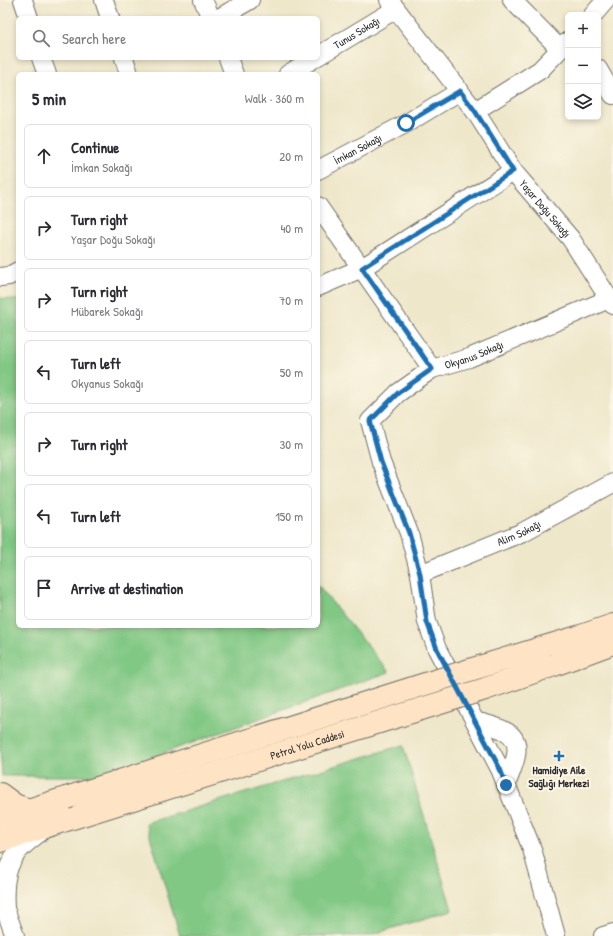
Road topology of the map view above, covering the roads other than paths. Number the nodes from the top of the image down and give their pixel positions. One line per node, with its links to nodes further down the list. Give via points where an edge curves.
1 (23, 0): 9 (street)
2 (104, 0): 10 (street)
3 (203, 0): 11 (street)
4 (250, 0): 12 (street)
5 (512, 0): 13 (street)
6 (606, 0): 8 (street)
7 (392, 5): 14 (street, Tunus Sokağı); 24 (street, Yaşar Doğu Sokağı)
8 (596, 12)
9 (28, 16)
10 (109, 16)
11 (209, 16)
12 (222, 16)
13 (564, 45): 26 (street, via 540,70)
14 (320, 55)
15 (43, 60): 19 (street)
16 (125, 60): 20 (street)
17 (229, 60): 21 (street)
18 (312, 60): 22 (street)
19 (46, 72)
20 (128, 72)
21 (233, 72)
22 (291, 72)
23 (601, 74): 25 (street)
24 (460, 91): 26 (street, Yaşar Doğu Sokağı); 27 (street, İmkan Sokağı)
25 (613, 95)
26 (475, 111): 28 (street, Yaşar Doğu Sokağı)
27 (320, 169)
28 (513, 171): 30 (street); 34 (street, Yaşar Doğu Sokağı, via 571,239)
29 (320, 209): 30 (street, Okyanus Sokağı)
30 (362, 268): 33 (street); 35 (street, Okyanus Sokağı)
31 (16, 272): 32 (street)
32 (0, 277)
33 (320, 286)
34 (611, 302): 35 (street, Okyanus Sokağı, via 469,358)
35 (432, 369): 37 (street, via 398,393 370,421 381,462 409,533)
36 (613, 482): 37 (street, Alim Sokağı, via 523,532)
37 (420, 574): 41 (street, via 427,622 437,649)
38 (613, 625): 40 (main road, Petrol Yolu Caddesi, via 581,636)
39 (613, 643): 40 (main road, Petrol Yolu Caddesi)
40 (548, 657): 44 (main road, Petrol Yolu Caddesi, bridge, via 460,673); 46 (main road, Petrol Yolu Caddesi, bridge, via 485,689)
41 (475, 721): 42 (street); 42 (street, via 506,731 513,737 517,747 516,758)
42 (506, 785): 51 (street, via 532,849)
43 (0, 794): 44 (main road, via 15,805)
44 (29, 810): 45 (main road, Petrol Yolu Caddesi)
45 (0, 819)
46 (49, 826): 47 (main road, Petrol Yolu Caddesi); 48 (street, via 15,855 6,876)
47 (0, 841)
48 (2, 906): 50 (street)
49 (613, 932): 52 (street)
50 (15, 936)
51 (556, 936)
52 (603, 936)

